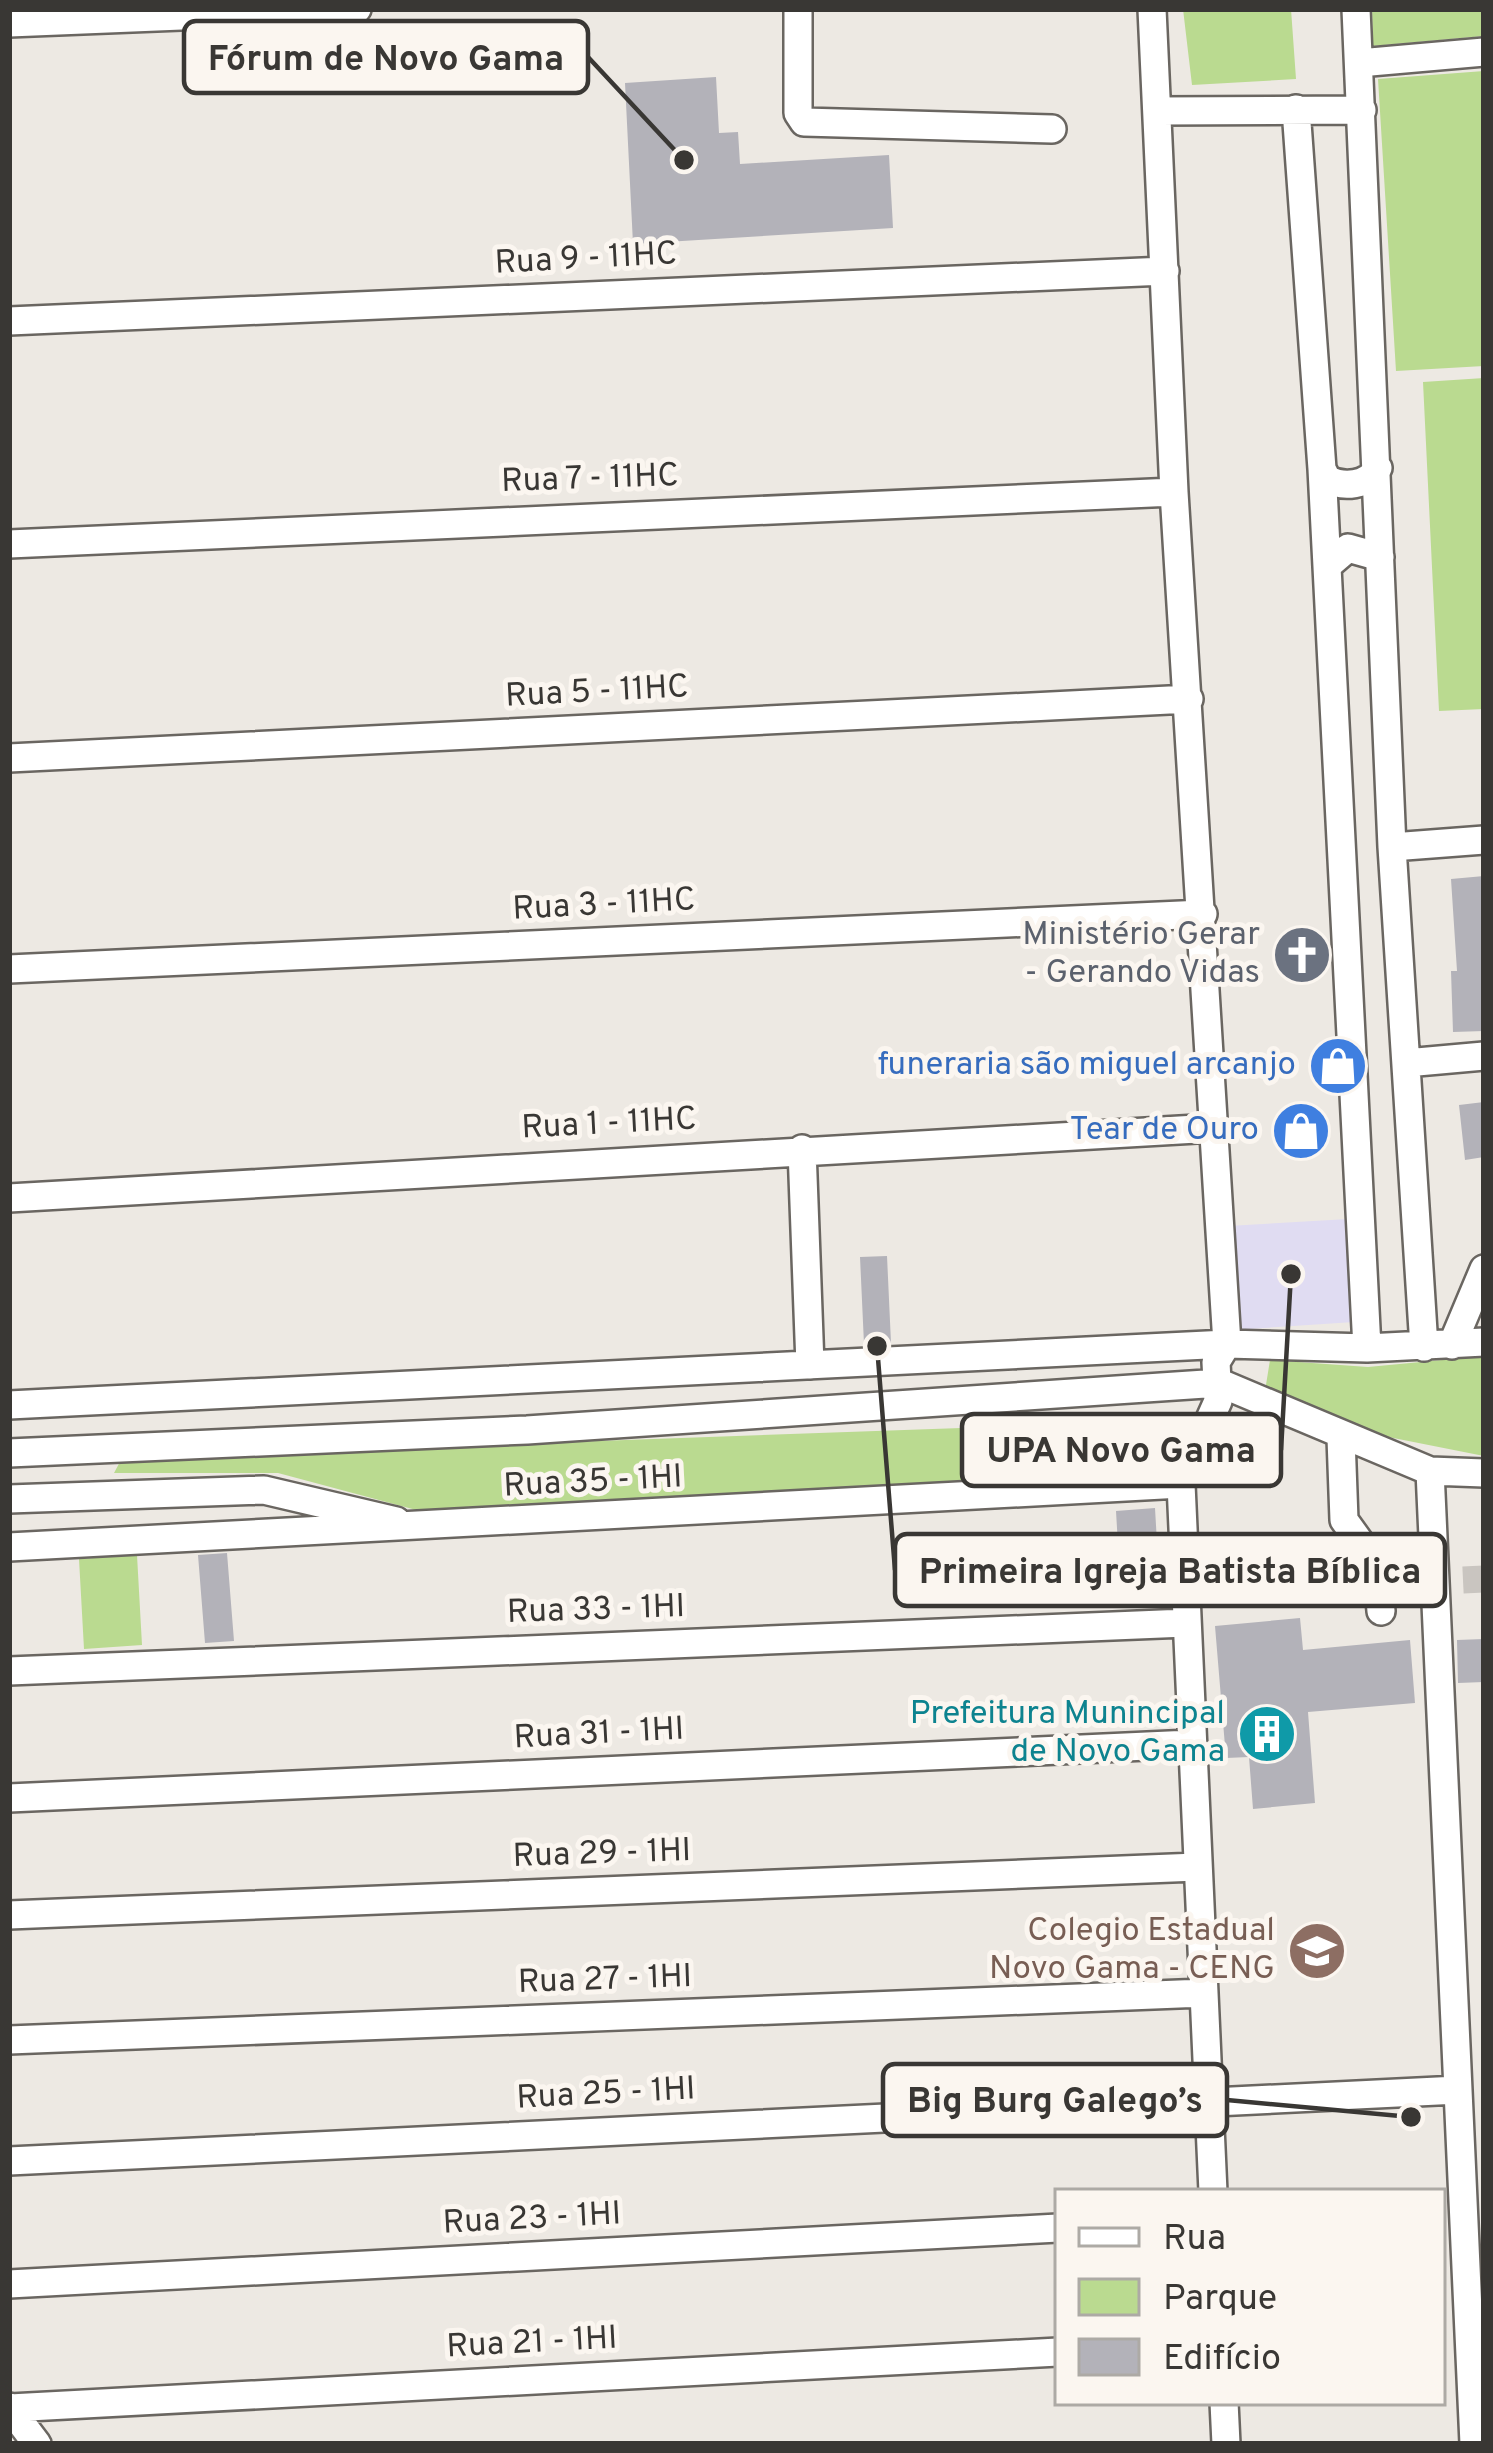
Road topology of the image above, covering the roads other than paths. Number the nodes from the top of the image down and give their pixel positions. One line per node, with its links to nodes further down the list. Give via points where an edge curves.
1 (357, 9): 5 (street)
2 (798, 9): 11 (street, via 804,122)
3 (1152, 9): 9 (street)
4 (1356, 9): 7 (street)
5 (9, 23)
6 (1484, 52): 7 (street)
7 (1359, 64): 10 (street)
8 (1296, 109): 9 (street); 10 (street); 15 (street)
9 (1158, 110): 12 (street)
10 (1362, 110): 14 (street)
11 (1052, 129)
12 (1165, 271): 13 (street, Rua 9 - 11HC); 16 (street)
13 (9, 321)
14 (1378, 468): 15 (street, via 1368,480 1346,484); 18 (street)
15 (1322, 469): 19 (street)
16 (1174, 492): 17 (street, Rua 7 - 11HC); 20 (street)
17 (9, 544)
18 (1380, 557): 19 (street, via 1348,548); 23 (street)
19 (1327, 566): 35 (street)
20 (1190, 699): 21 (street, Rua 5 - 11HC); 24 (street)
21 (9, 758)
22 (1484, 840): 23 (street)
23 (1392, 848): 27 (street)
24 (1203, 914): 25 (street, Rua 3 - 11HC); 28 (street)
25 (9, 969)
26 (1484, 1057): 27 (street)
27 (1406, 1064): 34 (street)
28 (1214, 1128): 29 (street, Rua 1 - 11HC); 33 (street)
29 (802, 1149): 30 (street, Rua 1 - 11HC); 36 (street)
30 (9, 1198)
31 (1484, 1269): 34 (street)
32 (1484, 1342): 34 (street)
33 (1227, 1345): 35 (street); 36 (street); 38 (street, via 1216,1362)
34 (1438, 1346): 35 (street)
35 (1367, 1348)
36 (810, 1365): 37 (street)
37 (516, 1381): 39 (street); 42 (street, via 500,1417)
38 (1220, 1384): 42 (street); 43 (street); 48 (street)
39 (432, 1386): 40 (street); 41 (street, via 443,1399)
40 (9, 1405)
41 (433, 1430): 42 (street); 44 (street)
42 (513, 1430)
43 (1341, 1438): 46 (street); 55 (street, via 1344,1520 1377,1566)
44 (98, 1448): 45 (street); 50 (street)
45 (20, 1453): 51 (street)
46 (1430, 1472): 47 (street); 64 (street, via 1449,1580)
47 (1484, 1473)
48 (1181, 1484): 52 (street, Rua 35 - 1HI); 56 (street)
49 (264, 1490): 50 (street); 52 (street); 53 (street)
50 (97, 1494): 51 (street)
51 (20, 1498)
52 (429, 1528): 53 (street, Rua 35 - 1HI)
53 (269, 1536): 54 (street, Rua 35 - 1HI)
54 (9, 1547)
55 (1382, 1611)
56 (1186, 1623): 57 (street, Rua 33 - 1HI); 58 (street)
57 (9, 1671)
58 (1191, 1744): 59 (street, Rua 31 - 1HI); 60 (street)
59 (9, 1798)
60 (1198, 1867): 61 (street, Rua 29 - 1HI); 62 (street)
61 (9, 1915)
62 (1204, 1993): 63 (street, Rua 27 - 1HI); 65 (street)
63 (9, 2040)
64 (1458, 2090): 65 (street, Rua 25 - 1HI); 73 (street)
65 (1207, 2102): 66 (street, Rua 25 - 1HI); 67 (street)
66 (9, 2161)
67 (1213, 2189)
68 (1055, 2228): 69 (street, Rua 23 - 1HI)
69 (9, 2284)
70 (1055, 2352): 72 (street, Rua 21 - 1HI)
71 (1224, 2405): 75 (street)
72 (9, 2407): 74 (street)
73 (1477, 2442)
74 (38, 2444)
75 (1226, 2444)

